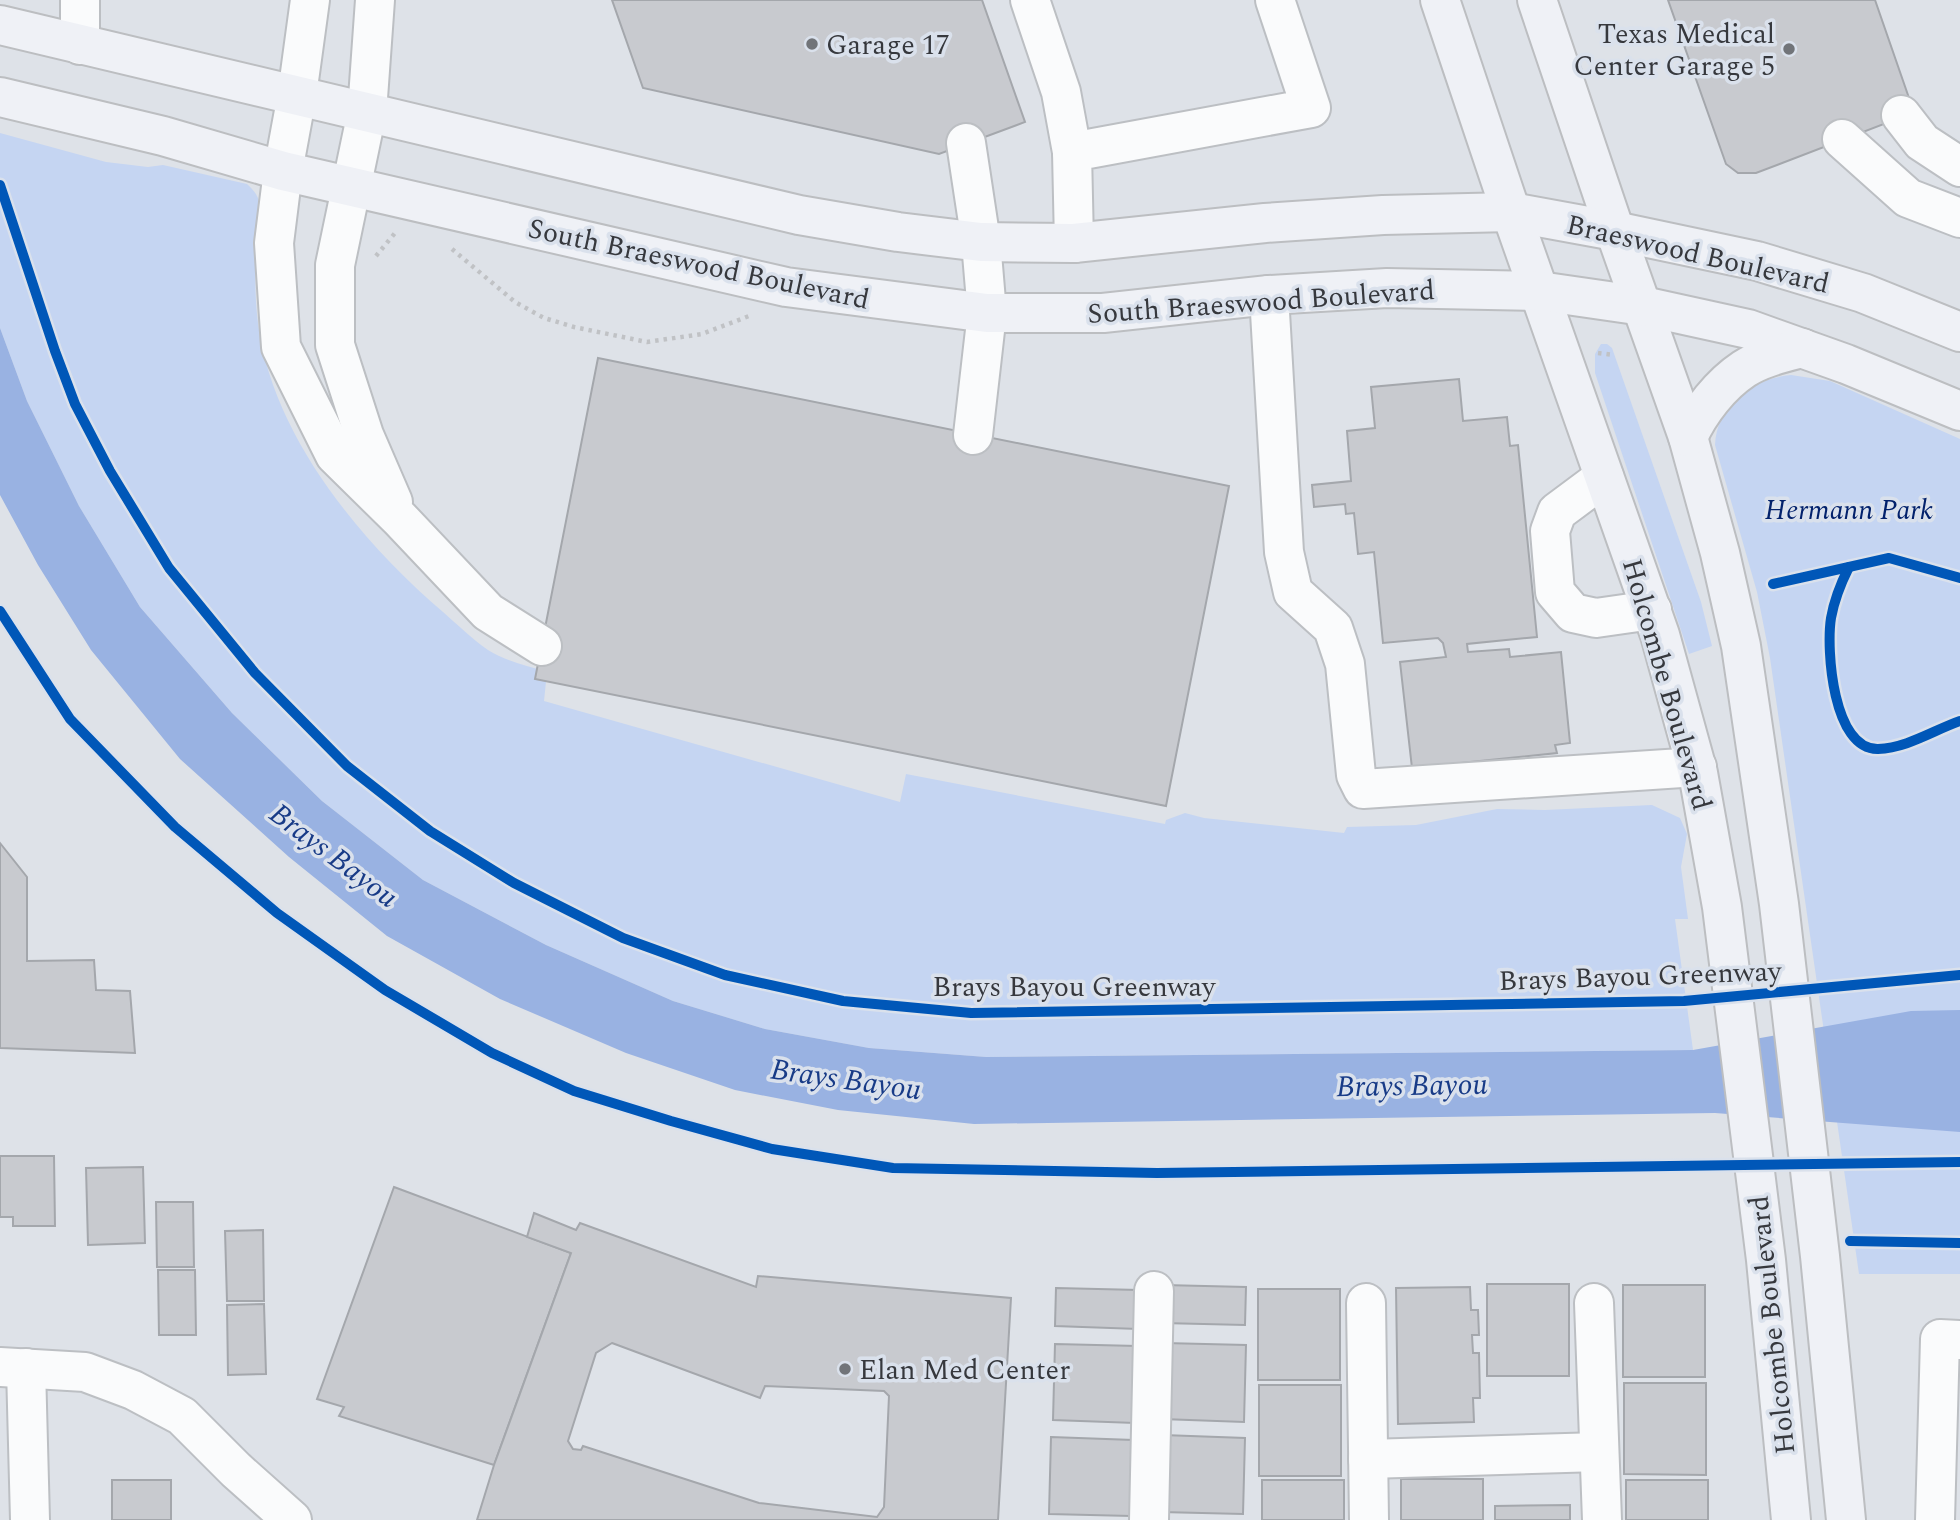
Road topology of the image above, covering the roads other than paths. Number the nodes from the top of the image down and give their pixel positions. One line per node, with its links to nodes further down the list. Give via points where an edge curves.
1 (79, 0): 9 (street)
2 (310, 0): 10 (street)
3 (375, 0): 12 (street)
4 (1030, 0): 16 (street, via 1061,92)
5 (1275, 0): 16 (street, via 1311,108)
6 (1440, 0): 20 (main road, Holcombe Boulevard)
7 (1537, 0): 22 (main road, Holcombe Boulevard)
8 (0, 25): 9 (main road)
9 (72, 42): 10 (main road)
10 (298, 95): 12 (main road); 18 (street)
11 (0, 97): 18 (main road, South Braeswood Boulevard)
12 (368, 112): 19 (street); 23 (main road, via 799,215)
13 (1901, 115): 17 (street, via 1922,142)
14 (1842, 139): 21 (street, via 1908,198)
15 (966, 143): 23 (street)
16 (1072, 152): 24 (street)
17 (1960, 167)
18 (283, 171): 19 (main road, South Braeswood Boulevard); 35 (street, via 274,243 282,346 335,455)
19 (352, 187): 28 (main road, South Braeswood Boulevard, via 786,287); 35 (street, via 335,265 335,345 364,435)
20 (1511, 212): 22 (main road, Braeswood Boulevard); 24 (main road, via 1265,223); 25 (main road, Holcombe Boulevard)
21 (1960, 218)
22 (1615, 231): 27 (main road, Holcombe Boulevard); 29 (main road, Braeswood Boulevard, via 1757,261 1863,293)
23 (981, 242): 24 (main road); 28 (street)
24 (1074, 243)
25 (1539, 291): 26 (main road, South Braeswood Boulevard, via 1387,288); 27 (main road); 34 (main road, Holcombe Boulevard)
26 (1269, 295): 28 (main road, South Braeswood Boulevard, via 1103,313); 38 (street, via 1284,552 1293,592 1333,628 1345,664 1356,775 1363,789)
27 (1643, 306): 30 (main road, via 1748,329); 33 (main road, Holcombe Boulevard)
28 (988, 313): 32 (street)
29 (1960, 332)
30 (1802, 348): 31 (main road); 33 (main road, via 1744,369 1699,415)
31 (1960, 411)
32 (973, 435)
33 (1688, 437): 52 (main road, Holcombe Boulevard, via 1741,646 1779,904)
34 (1604, 477): 36 (main road, Holcombe Boulevard); 36 (street, via 1557,512 1550,531 1555,592 1573,613 1596,618)
35 (400, 519): 37 (street, via 488,612)
36 (1652, 610): 38 (main road, Holcombe Boulevard)
37 (542, 646)
38 (1697, 767): 51 (main road, Holcombe Boulevard, via 1722,907 1766,1260)
39 (1154, 1291): 48 (street)
40 (1366, 1303): 45 (street)
41 (1594, 1303): 44 (street)
42 (1960, 1340): 53 (street, via 1940,1339)
43 (13, 1368): 46 (street); 47 (street, via 85,1372 133,1390 181,1416)
44 (1599, 1452): 45 (street); 50 (street)
45 (1368, 1459): 49 (street)
46 (30, 1520)
47 (292, 1520)
48 (1149, 1520)
49 (1369, 1520)
50 (1602, 1520)
51 (1791, 1520)
52 (1846, 1520)
53 (1935, 1520)

